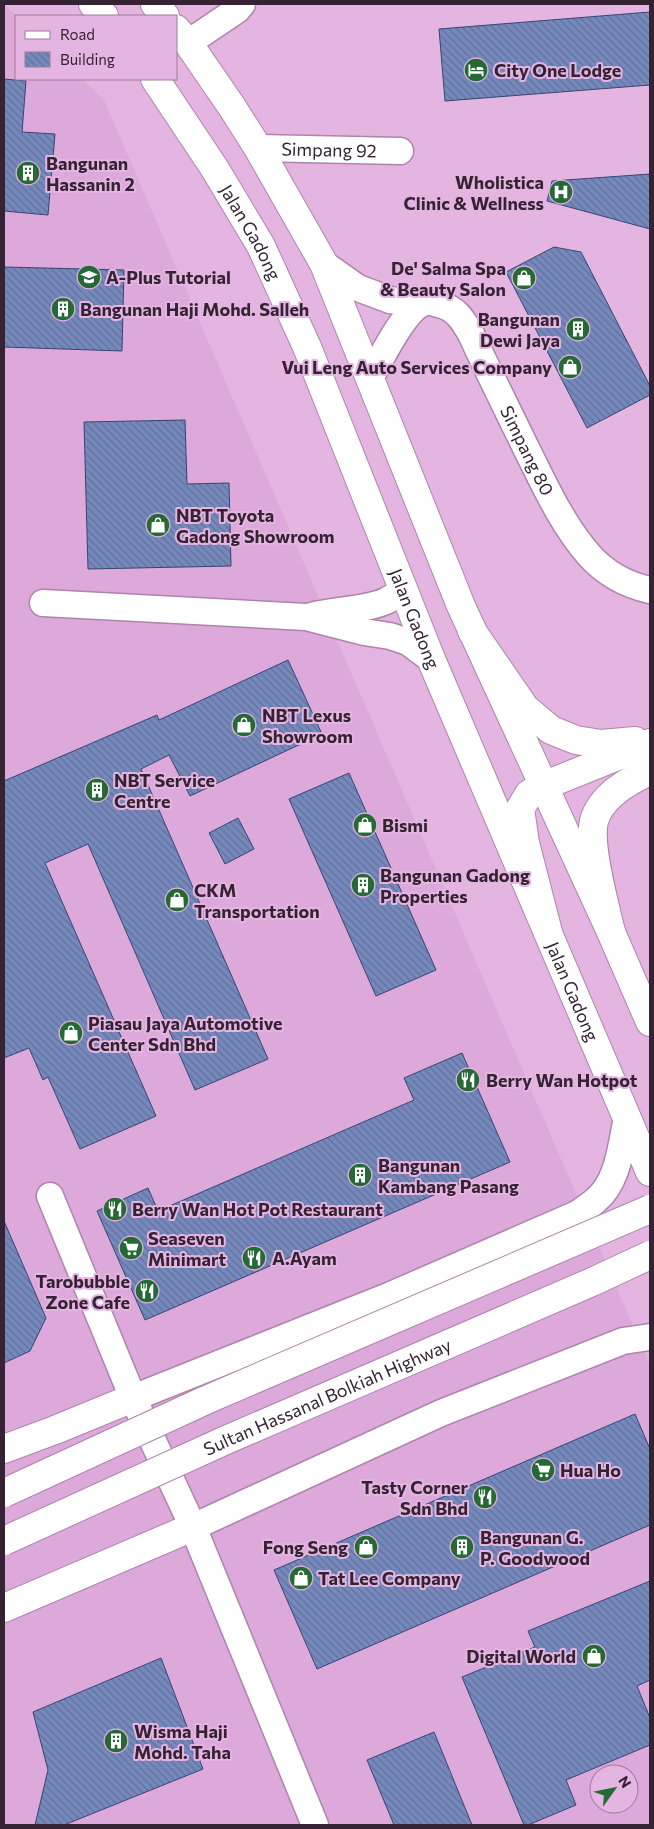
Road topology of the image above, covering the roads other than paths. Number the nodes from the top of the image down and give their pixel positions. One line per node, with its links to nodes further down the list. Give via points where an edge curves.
1 (93, 4): 4 (main road)
2 (155, 4): 5 (main road)
3 (242, 4): 6 (street, via 237,10)
4 (103, 15)
5 (164, 15)
6 (182, 36): 8 (main road)
7 (156, 80): 13 (main road, Jalan Gadong, via 261,246 308,347)
8 (258, 148): 9 (street, Simpang 92); 10 (main road)
9 (400, 151)
10 (324, 264): 11 (street, Simpang 80, via 358,288 390,300); 12 (main road)
11 (420, 304): 12 (street, via 397,328); 14 (street, Simpang 80, via 440,304 452,309 462,319 546,488 590,556 614,576)
12 (370, 379): 17 (main road)
13 (403, 590): 16 (street, via 373,605); 18 (main road, Jalan Gadong)
14 (650, 590)
15 (43, 603): 16 (street)
16 (306, 617): 18 (street, via 390,636 408,642)
17 (472, 631): 19 (main road, via 526,708 551,730 576,740 601,744); 21 (main road)
18 (431, 658): 22 (main road, Jalan Gadong)
19 (650, 742): 21 (main road)
20 (650, 771): 23 (main road, via 615,791 603,803 594,821 593,846)
21 (544, 786): 22 (main road, via 529,794 520,809 525,843); 23 (main road)
22 (548, 932): 25 (main road, Jalan Gadong)
23 (611, 932): 24 (main road)
24 (650, 1022)
25 (627, 1118): 26 (main road, Jalan Gadong); 31 (street, via 618,1162 610,1182 598,1199 577,1214 391,1295)
26 (650, 1172)
27 (50, 1196): 31 (street)
28 (650, 1209): 33 (main road, bridge, via 206,1400)
29 (650, 1256): 35 (main road, Sultan Hassanal Bolkiah Highway, bridge, via 226,1440)
30 (650, 1337): 34 (street, via 623,1341 442,1413)
31 (133, 1398): 32 (main road); 34 (street)
32 (4, 1449)
33 (4, 1493)
34 (193, 1527): 36 (main road); 37 (street)
35 (4, 1541)
36 (4, 1608)
37 (315, 1825)

